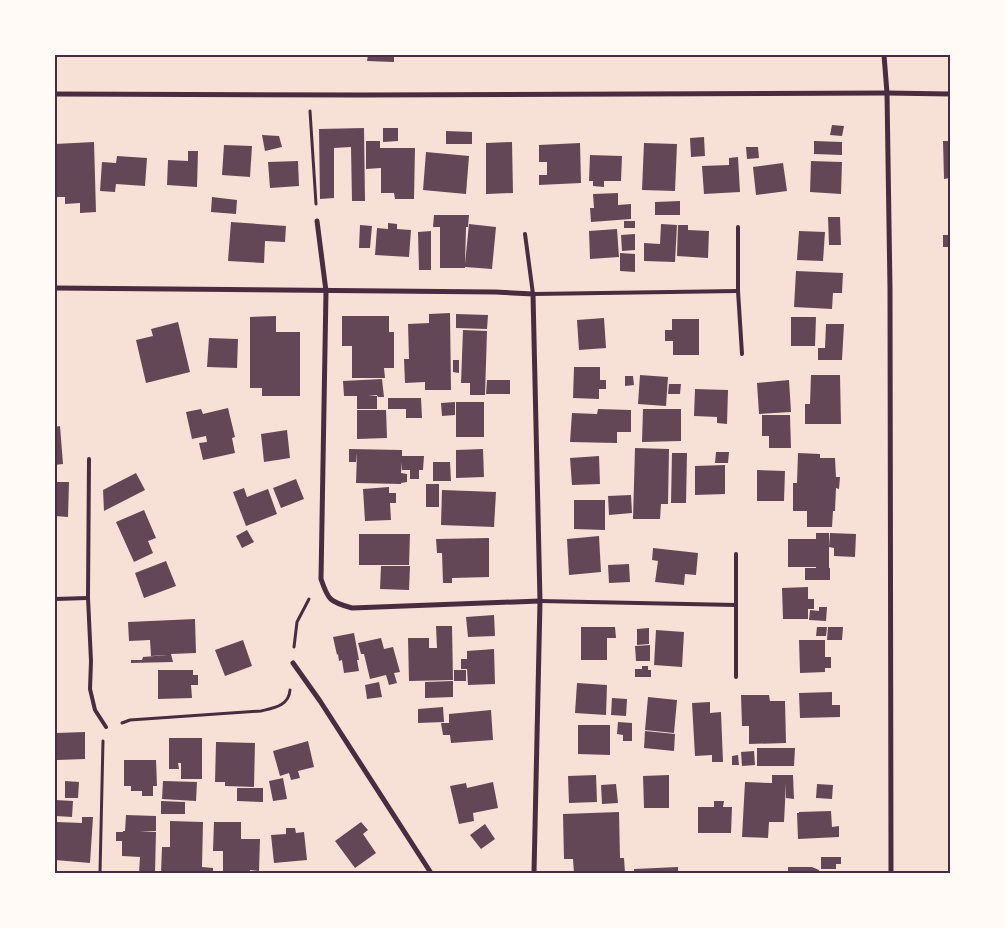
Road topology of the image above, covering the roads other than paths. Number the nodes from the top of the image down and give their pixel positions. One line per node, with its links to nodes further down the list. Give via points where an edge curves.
1 (884, 55): 2 (street)
2 (887, 93): 3 (street); 4 (street); 24 (street)
3 (55, 94)
4 (950, 94)
5 (317, 221): 9 (street)
6 (738, 227): 10 (lane)
7 (525, 234): 11 (lane)
8 (55, 288): 9 (street)
9 (326, 291): 11 (street); 17 (street, via 321,579 326,594 337,604 352,608)
10 (738, 291): 11 (lane); 12 (lane)
11 (533, 294): 17 (street)
12 (742, 354)
13 (88, 459): 15 (lane)
14 (736, 554): 18 (lane)
15 (88, 598): 16 (lane); 21 (lane, via 90,689 95,710)
16 (55, 599)
17 (540, 601): 18 (lane); 23 (street)
18 (736, 605): 20 (lane)
19 (292, 663): 22 (street)
20 (736, 677)
21 (106, 727)
22 (431, 873)
23 (534, 873)
24 (891, 873)

